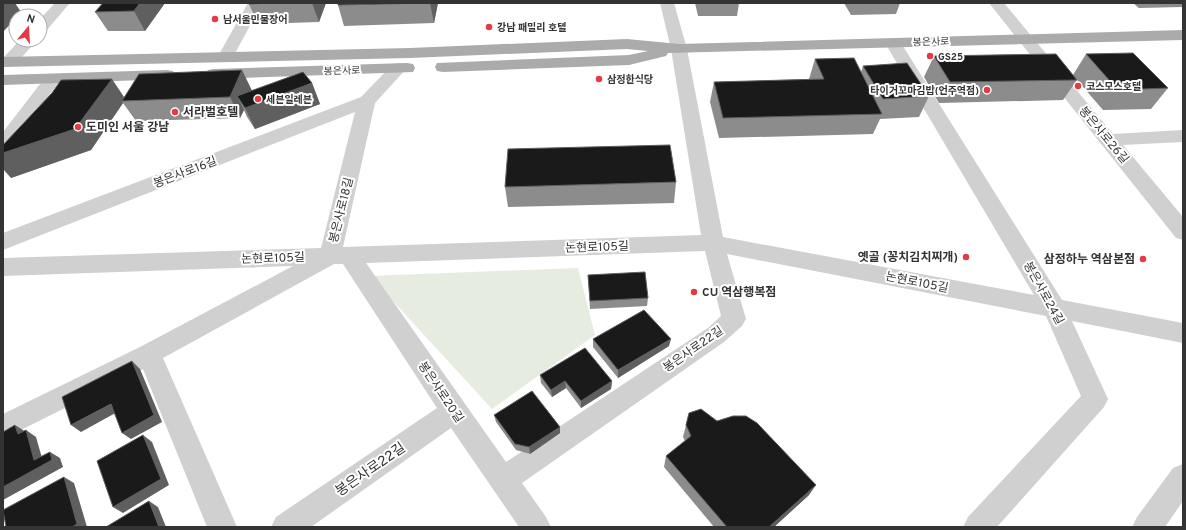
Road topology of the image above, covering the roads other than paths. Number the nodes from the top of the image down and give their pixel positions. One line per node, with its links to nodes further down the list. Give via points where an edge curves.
1 (63, 3): 5 (street)
2 (254, 3): 11 (street)
3 (667, 3): 10 (street, 봉은사로22길)
4 (996, 3): 7 (street, 봉은사로26길)
5 (48, 19)
6 (1183, 35): 7 (main road, 봉은사로)
7 (1023, 38): 8 (main road, 봉은사로); 18 (street, 봉은사로26길)
8 (893, 43): 10 (main road, 봉은사로); 25 (street, 봉은사로24길)
9 (21, 48): 12 (street)
10 (679, 49): 11 (main road, 봉은사로, via 627,44 410,53); 13 (main road, 봉은사로, via 629,60); 22 (street, 봉은사로22길)
11 (226, 56): 12 (main road, 봉은사로)
12 (6, 62)
13 (399, 68): 14 (main road, 봉은사로); 16 (street, 봉은사로18길)
14 (53, 79): 15 (main road, 봉은사로); 19 (street)
15 (3, 80)
16 (368, 101): 21 (street, 봉은사로16길); 23 (street, 봉은사로18길)
17 (1183, 136): 18 (street)
18 (1108, 140): 20 (street, 봉은사로26길)
19 (3, 145)
20 (1183, 232)
21 (3, 242)
22 (713, 243): 23 (street, 논현로105길); 25 (street, 논현로105길); 31 (street, 봉은사로22길, via 734,320 716,335)
23 (340, 256): 24 (street, 논현로105길); 27 (street, 봉은사로18길); 28 (street, 봉은사로20길)
24 (3, 267)
25 (1054, 308): 26 (street, 논현로105길); 35 (street, 봉은사로24길, via 1095,399)
26 (1183, 334)
27 (149, 354): 29 (street, 봉은사로18길); 32 (street)
28 (454, 411): 31 (street, 봉은사로20길); 33 (street, 봉은사로22길)
29 (3, 427)
30 (1183, 478): 36 (street)
31 (503, 480): 34 (street, 봉은사로20길)
32 (222, 527)
33 (286, 527)
34 (536, 527)
35 (978, 527)
36 (1147, 527)

